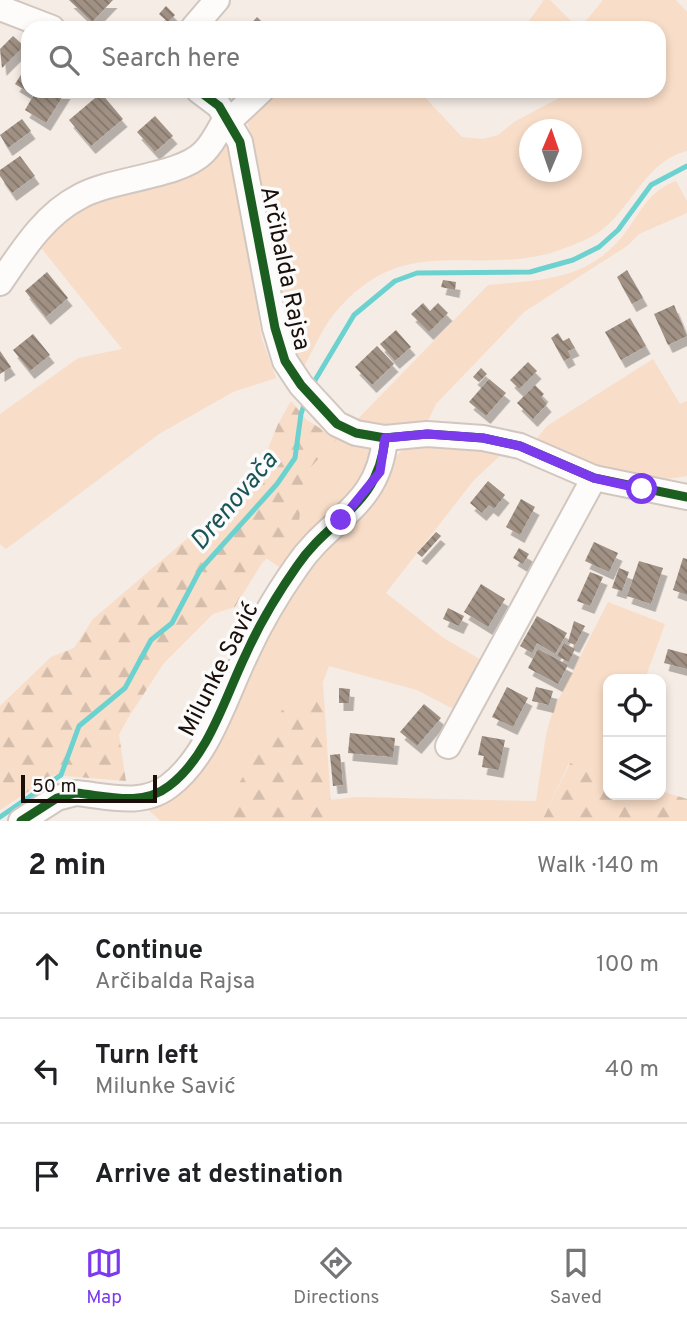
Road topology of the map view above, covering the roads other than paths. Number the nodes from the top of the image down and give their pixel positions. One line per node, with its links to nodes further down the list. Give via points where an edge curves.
1 (217, 0): 4 (street)
2 (0, 8): 3 (street)
3 (34, 21)
4 (199, 21)
5 (206, 98): 7 (street, Arčibalda Rajsa)
6 (253, 98): 7 (street)
7 (228, 119): 8 (street, via 194,159 95,189 63,206 49,217); 9 (street, Arčibalda Rajsa, via 243,154 279,345 290,373 337,424)
8 (0, 283)
9 (385, 438): 10 (street, Arčibalda Rajsa, via 428,434 483,438 520,446); 13 (street, Milunke Savić, via 380,472 373,484 298,563 248,649 211,732 172,784 139,799 66,794)
10 (594, 478): 11 (street, Arčibalda Rajsa); 12 (street)
11 (687, 498)
12 (448, 746)
13 (21, 821)

